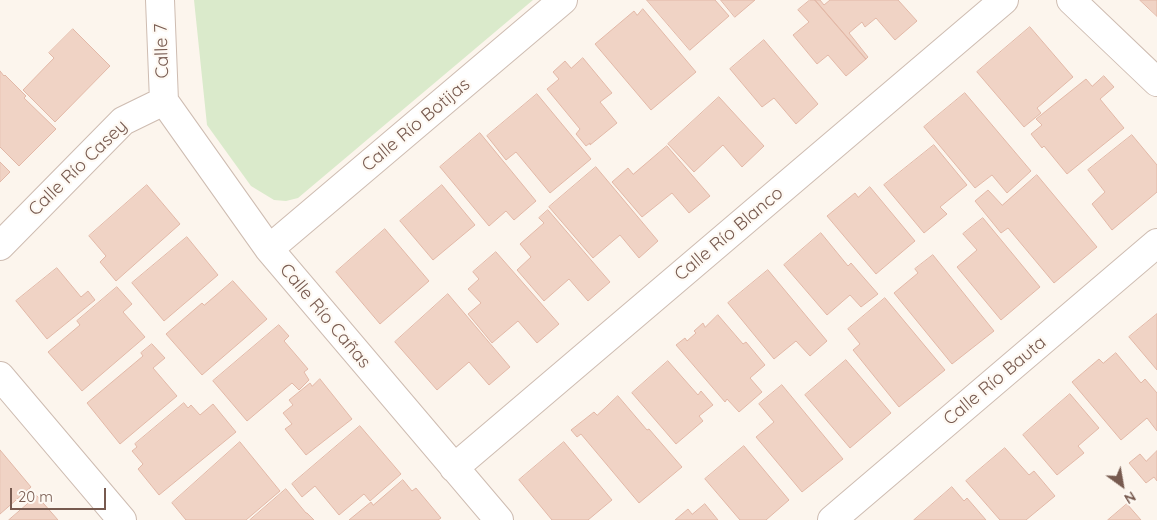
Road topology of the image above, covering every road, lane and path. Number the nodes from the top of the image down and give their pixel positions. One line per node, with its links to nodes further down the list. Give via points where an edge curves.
1 (160, 0): 6 (street, Calle 7)
2 (563, 0): 9 (street, Calle Río Botijas)
3 (1004, 0): 11 (street, Calle Río Blanco)
4 (1071, 0): 5 (street)
5 (1157, 82)
6 (164, 102): 8 (street, Calle Río Casey, via 123,121); 9 (street, Calle Río Cañas)
7 (1157, 243): 14 (street, Calle Río Bauta)
8 (0, 246)
9 (269, 249): 11 (street, Calle Río Cañas)
10 (0, 376): 12 (street)
11 (454, 468): 13 (street, Calle Río Cañas)
12 (122, 520)
13 (499, 520)
14 (832, 520)

